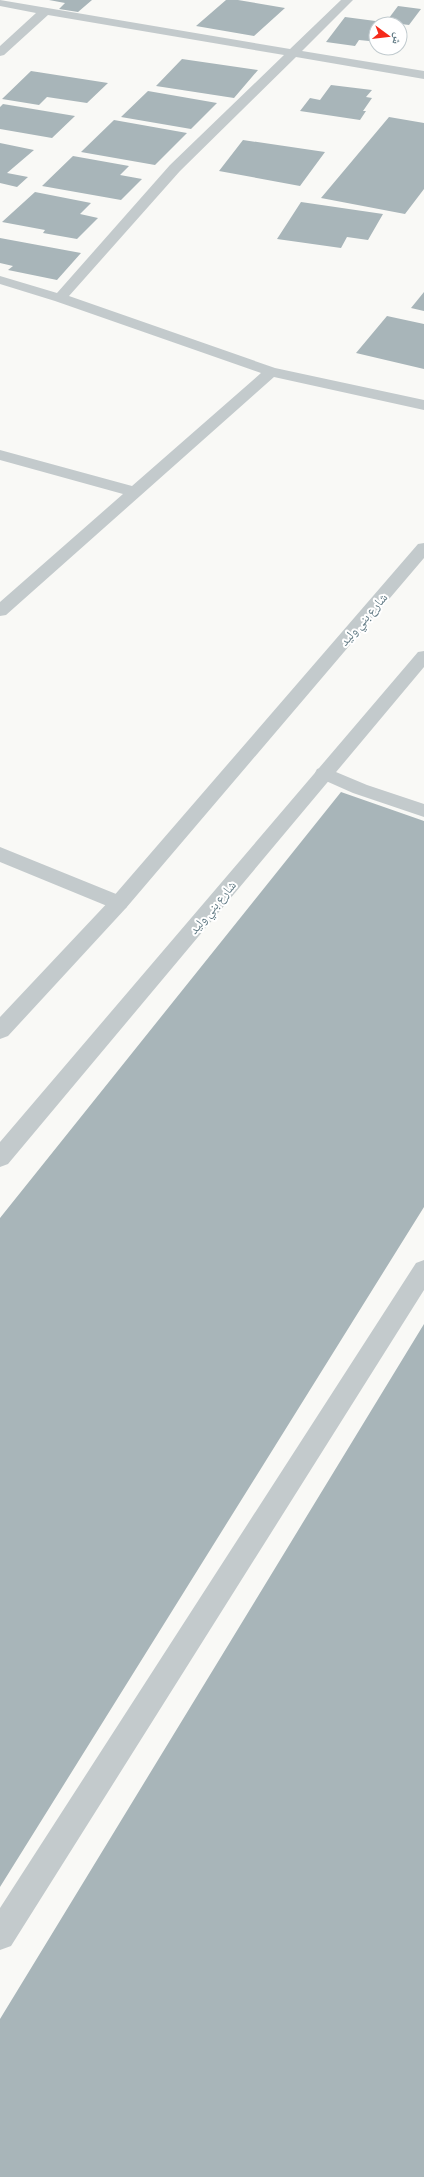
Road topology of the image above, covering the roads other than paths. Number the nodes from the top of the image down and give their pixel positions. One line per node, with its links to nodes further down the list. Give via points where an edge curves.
1 (347, 0): 5 (street)
2 (0, 4): 3 (street)
3 (45, 10): 4 (street); 5 (street)
4 (0, 52)
5 (294, 52): 6 (street); 8 (street, via 175,168)
6 (424, 75)
7 (0, 280): 8 (street)
8 (60, 298): 9 (street)
9 (271, 372): 10 (street); 12 (street)
10 (424, 405)
11 (0, 455): 12 (street)
12 (135, 492): 14 (street)
13 (424, 548): 19 (street, شارع بني وليد)
14 (0, 611)
15 (424, 656): 16 (street, شارع بني وليد)
16 (324, 773): 17 (street, via 360,789); 21 (street, شارع بني وليد)
17 (424, 811)
18 (0, 854): 19 (street)
19 (119, 903): 20 (street, شارع بني وليد)
20 (0, 1031)
21 (0, 1158)
22 (424, 1270): 23 (street)
23 (0, 1936)

